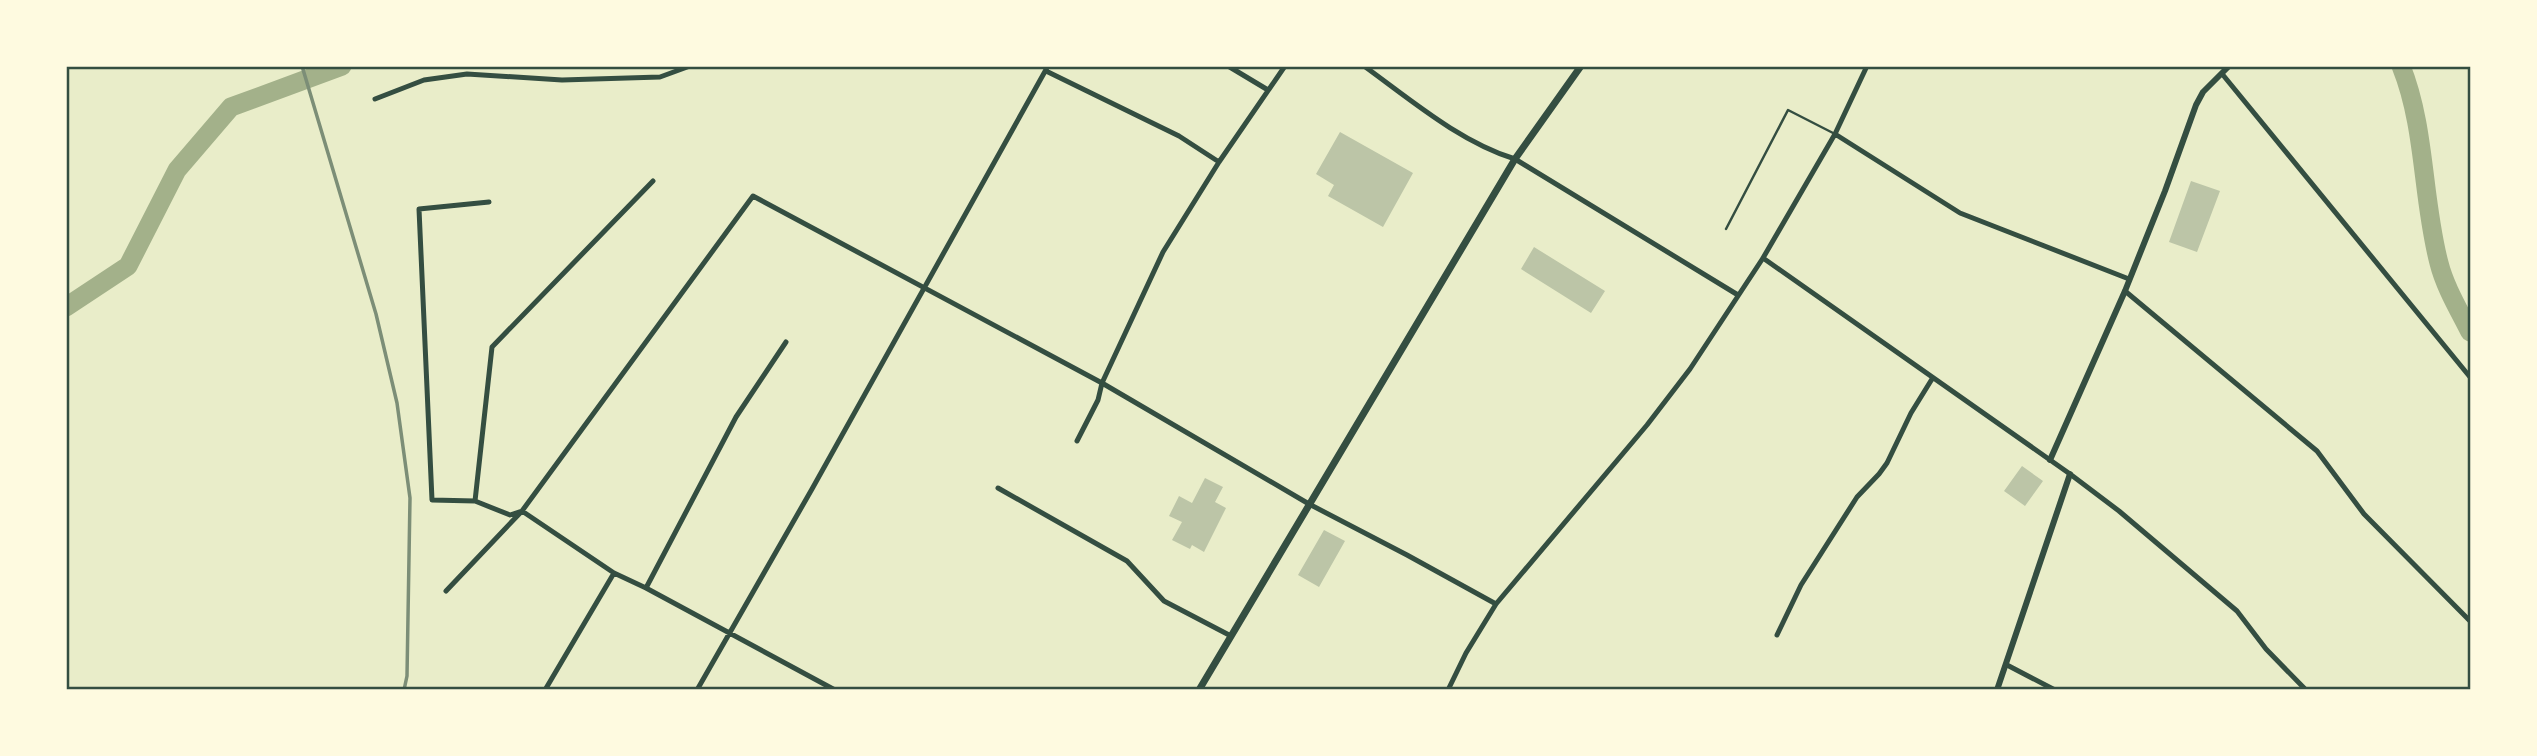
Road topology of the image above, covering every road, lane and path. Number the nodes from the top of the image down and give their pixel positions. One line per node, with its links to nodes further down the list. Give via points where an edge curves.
1 (690, 66): 11 (street, via 660,77 562,80 467,74 424,80)
2 (1228, 66): 10 (street)
3 (1285, 66): 10 (street)
4 (1364, 66): 13 (street, via 1488,150)
5 (1580, 66): 13 (main road)
6 (1867, 66): 12 (street)
7 (2230, 66): 9 (street)
8 (1047, 69): 14 (street, via 1179,136); 20 (street)
9 (2223, 75): 19 (street, via 2196,105); 24 (street)
10 (1268, 90): 14 (street)
11 (375, 99)
12 (1835, 134): 17 (lane, via 1788,110); 18 (street); 19 (street, via 1960,214)
13 (1516, 159): 22 (street); 32 (main road)
14 (1219, 162): 26 (street, via 1163,253)
15 (653, 181): 31 (street, via 492,347)
16 (489, 202): 31 (street, via 419,209 432,499)
17 (1726, 229)
18 (1763, 258): 22 (street); 25 (street)
19 (2129, 279): 21 (street)
20 (923, 289): 26 (street); 33 (street, via 753,196); 39 (street)
21 (2125, 291): 28 (street); 38 (street, via 2317,451 2364,514)
22 (1738, 295): 37 (street, via 1647,425)
23 (786, 342): 35 (street, via 736,417)
24 (2470, 377)
25 (1932, 379): 28 (street); 40 (street, via 1887,463 1857,496 1801,585)
26 (1102, 383): 27 (street); 32 (street)
27 (1077, 441)
28 (2050, 460): 29 (street)
29 (2070, 474): 42 (street); 50 (street, via 2237,611)
30 (998, 488): 41 (street, via 1127,561 1164,601)
31 (475, 501): 33 (street, via 510,515)
32 (1308, 505): 37 (street); 41 (main road)
33 (523, 511): 34 (street); 36 (street)
34 (614, 573): 35 (street); 44 (street)
35 (646, 588): 39 (street)
36 (446, 592)
37 (1496, 604): 43 (street)
38 (2470, 621)
39 (729, 633): 45 (street); 46 (street)
40 (1777, 635)
41 (1231, 636): 47 (main road)
42 (2007, 665): 48 (street); 49 (street)
43 (1449, 689)
44 (545, 690)
45 (697, 690)
46 (835, 690)
47 (1199, 690)
48 (1997, 690)
49 (2055, 690)
50 (2306, 690)

